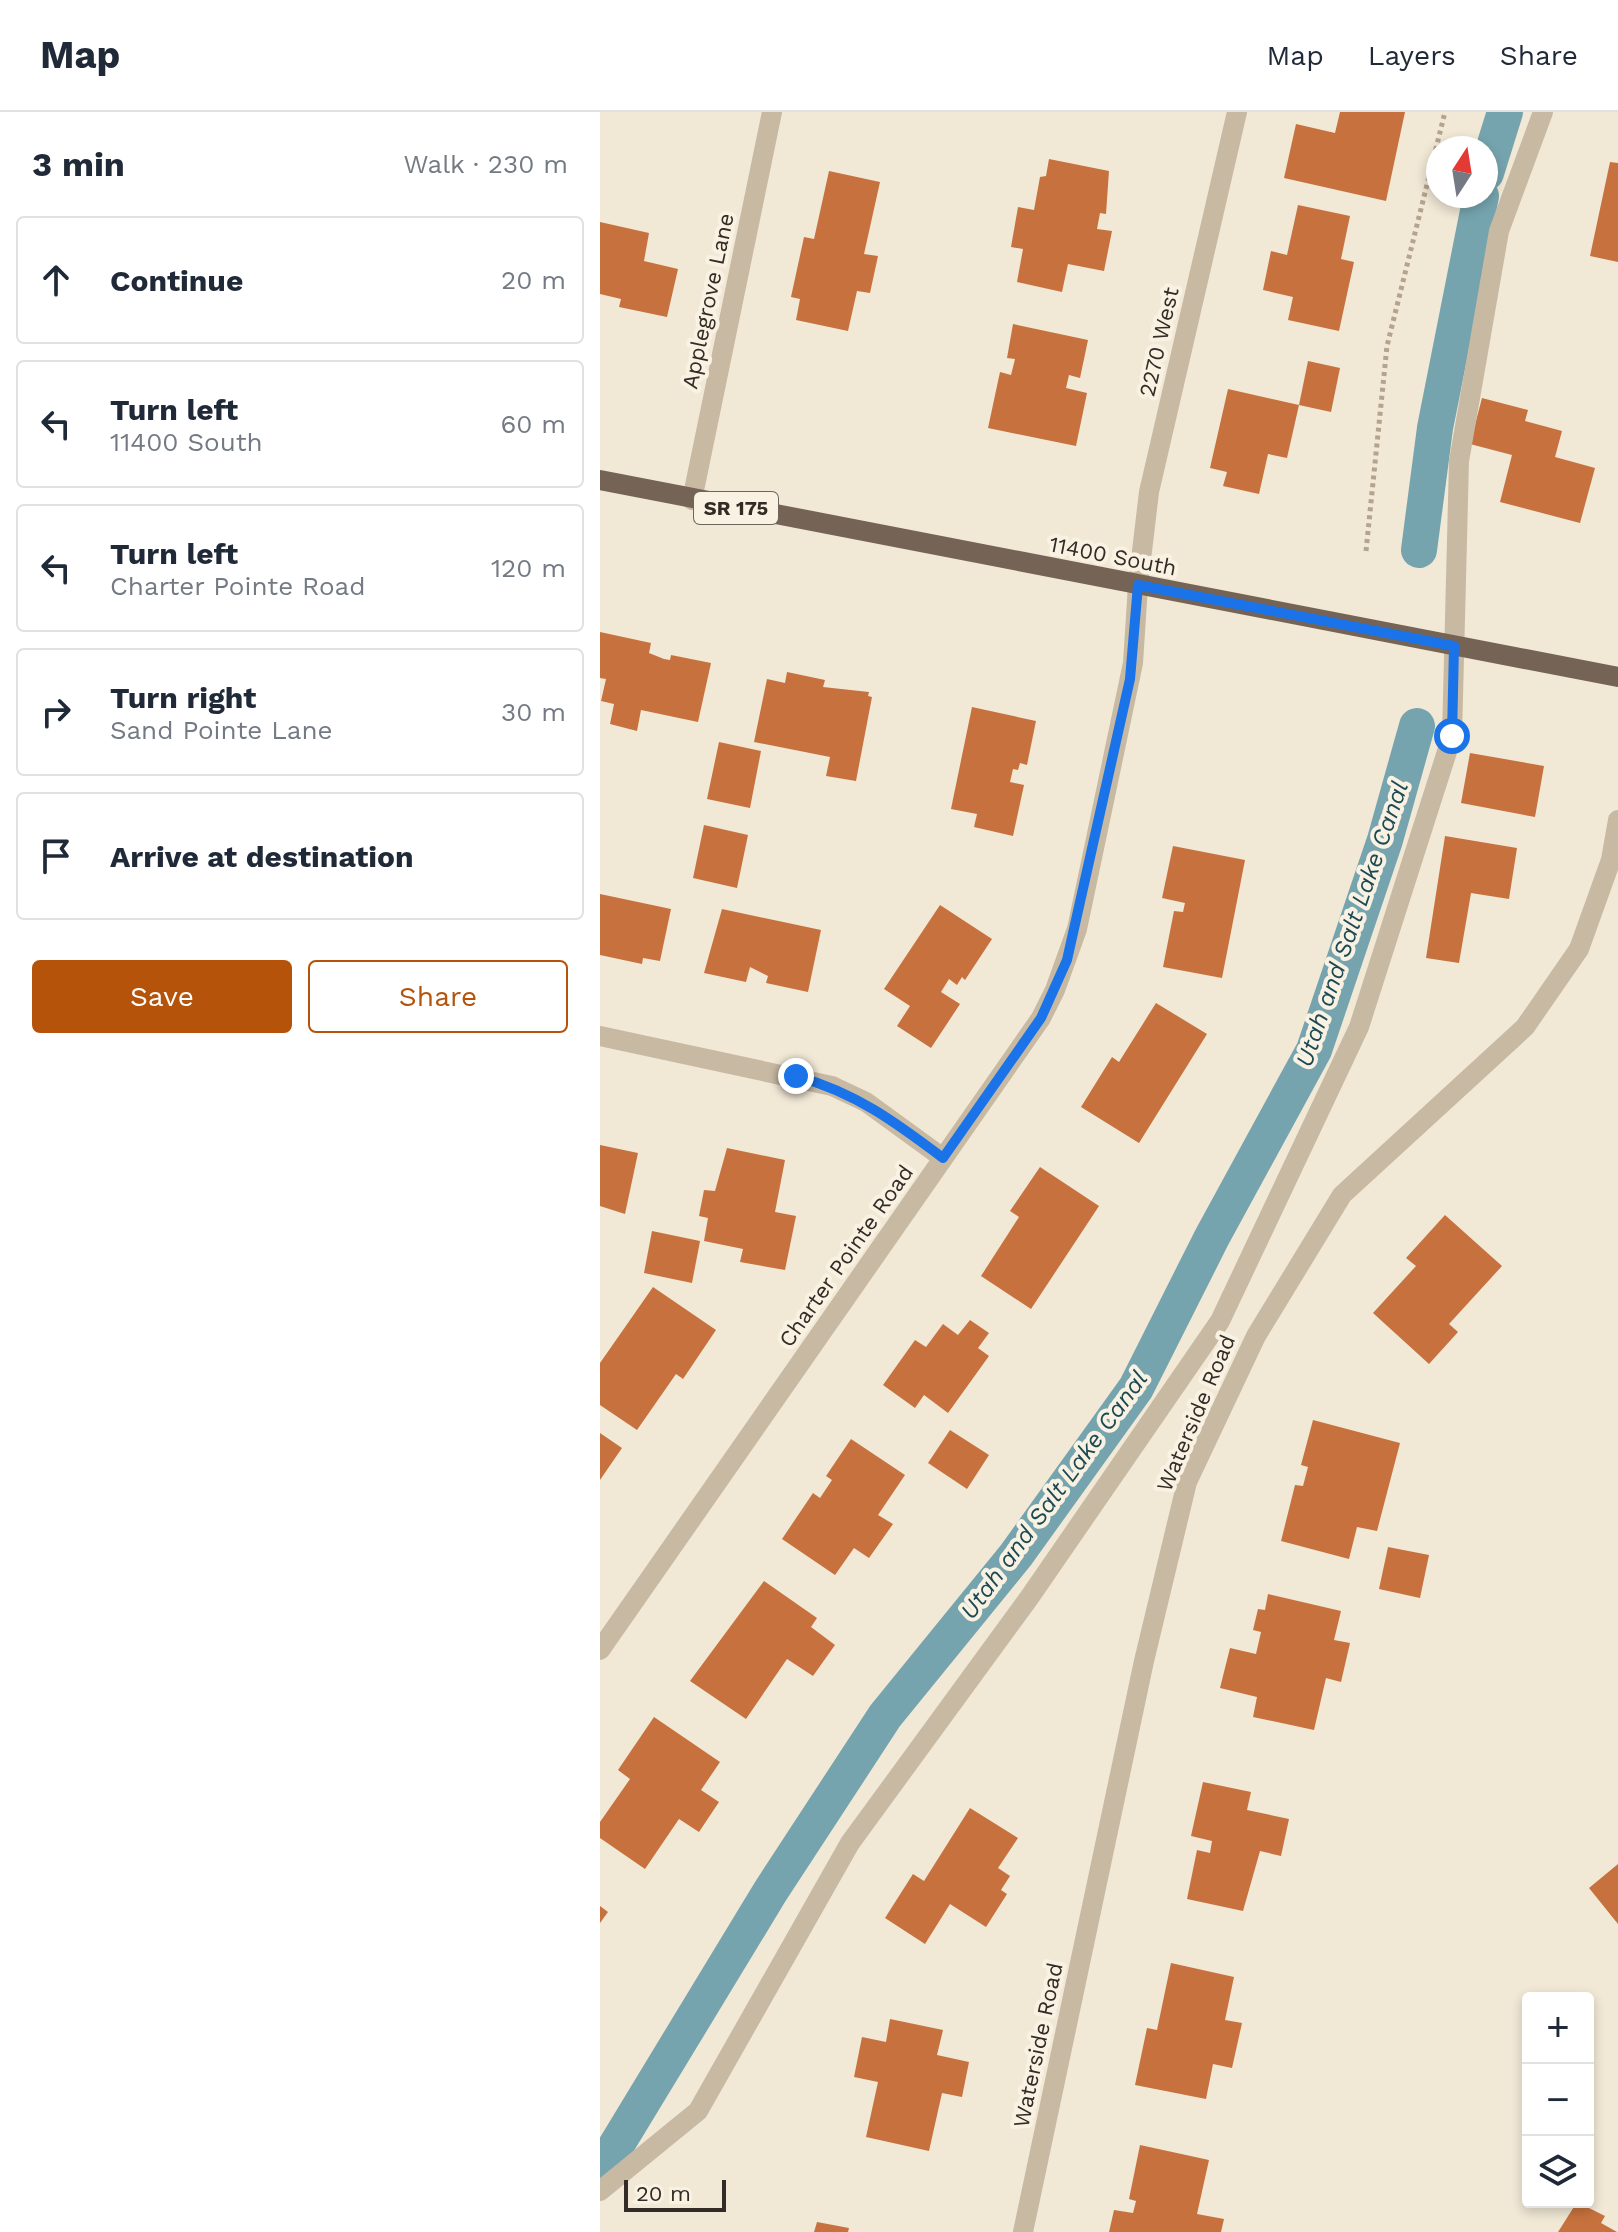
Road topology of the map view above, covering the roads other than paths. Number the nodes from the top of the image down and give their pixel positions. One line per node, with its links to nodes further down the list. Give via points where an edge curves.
1 (772, 112): 5 (street, Applegrove Lane)
2 (1237, 112): 6 (street, 2270 West, via 1149,492)
3 (1543, 112): 7 (street, via 1499,231 1459,461)
4 (600, 480): 5 (main road, 11400 South / SR 175)
5 (692, 500): 6 (main road, 11400 South / SR 175)
6 (1138, 585): 7 (main road, 11400 South / SR 175); 11 (street, Charter Pointe Road, via 1130,679 1067,960 1041,1018)
7 (1454, 646): 8 (main road, 11400 South / SR 175); 13 (street, via 1452,736 1359,1027 1220,1321 1029,1598 850,1843 698,2111)
8 (1618, 677)
9 (1618, 820): 14 (street, Waterside Road, via 1611,860 1579,949 1525,1027 1342,1195 1256,1336 1187,1482)
10 (600, 1036): 11 (street, via 832,1086 866,1102)
11 (943, 1158): 12 (street, Charter Pointe Road)
12 (600, 1650)
13 (600, 2191)
14 (1023, 2232)

